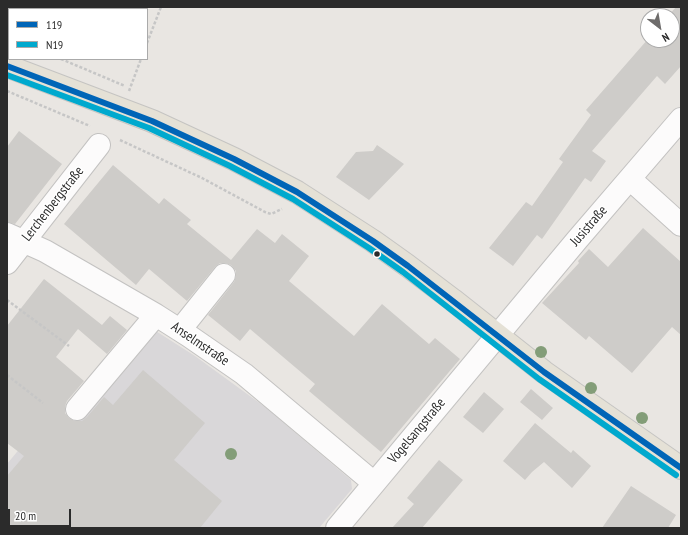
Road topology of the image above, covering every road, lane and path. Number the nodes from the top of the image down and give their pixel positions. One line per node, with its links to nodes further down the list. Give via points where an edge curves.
1 (161, 7): 2 (path)
2 (148, 40)
3 (63, 60): 7 (path, via 116,81)
4 (141, 60): 7 (path)
5 (7, 66): 7 (main road, via 53,84)
6 (7, 91): 9 (path)
7 (126, 100): 11 (main road, via 152,121 281,182)
8 (681, 119): 10 (street, Jusistraße)
9 (103, 137): 11 (path, via 184,169 268,214); 13 (street, Lerchenbergstraße)
10 (630, 179): 12 (street); 19 (street, Jusistraße)
11 (306, 197): 19 (main road, via 373,241)
12 (681, 225)
13 (16, 237): 14 (street, Lerchenbergstraße); 17 (street, Anselmstraße)
14 (7, 263)
15 (224, 275): 18 (street)
16 (7, 300): 20 (path)
17 (156, 315): 18 (street, Anselmstraße); 23 (street)
18 (180, 330): 25 (street, Anselmstraße, via 244,374)
19 (497, 335): 24 (main road, via 544,372); 25 (street, Vogelsangstraße)
20 (69, 346)
21 (7, 374): 22 (path)
22 (43, 403)
23 (77, 409)
24 (681, 468)
25 (374, 483): 26 (street, Vogelsangstraße)
26 (337, 528)

